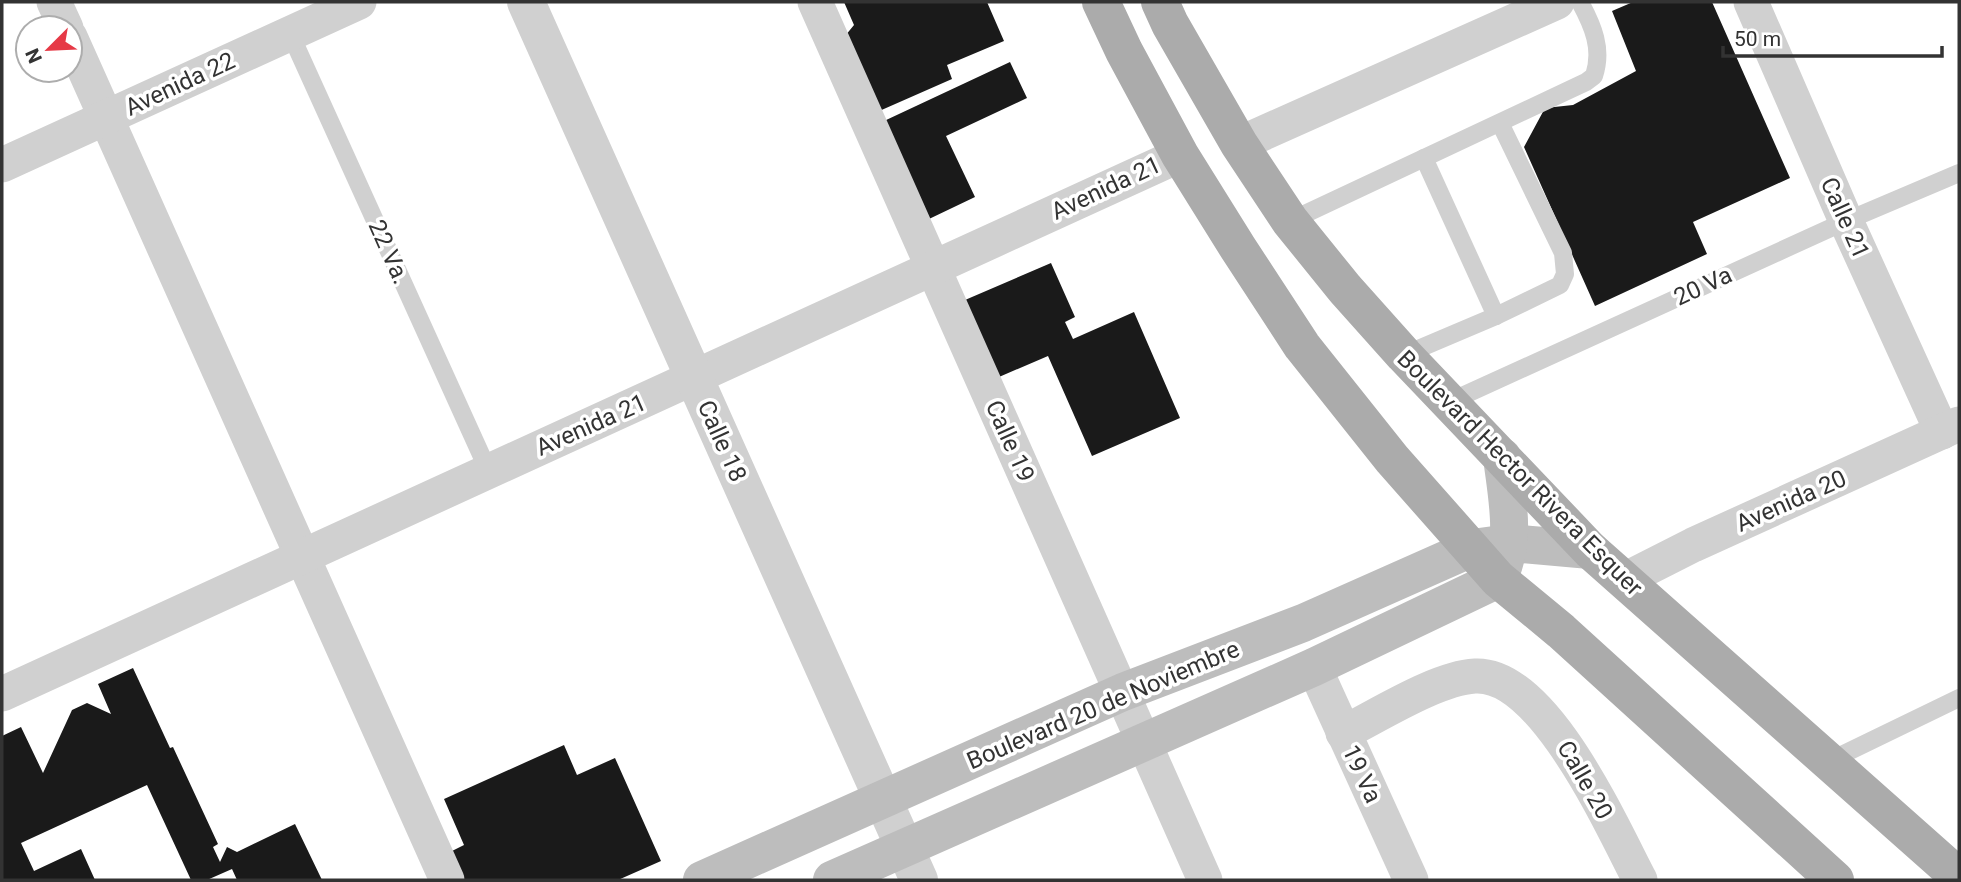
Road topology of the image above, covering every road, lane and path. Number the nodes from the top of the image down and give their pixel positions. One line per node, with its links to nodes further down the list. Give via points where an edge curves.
1 (359, 2): 9 (street, Avenida 22)
2 (526, 2): 23 (street, Calle 18)
3 (815, 2): 20 (street, Calle 19)
4 (1101, 2): 14 (main road)
5 (1160, 2): 13 (main road, Boulevard Hector Rivera Esquer)
6 (1558, 2): 13 (street)
7 (1580, 2): 12 (lane, via 1599,50 1594,76)
8 (1751, 2): 18 (street, Calle 21)
9 (290, 33): 11 (street, Avenida 22); 27 (lane, 22 Va.)
10 (84, 68): 11 (street)
11 (106, 118): 16 (street, Avenida 22); 29 (street)
12 (1500, 122): 15 (lane); 21 (lane, via 1563,253 1564,274 1560,285)
13 (1239, 144): 19 (main road, Boulevard Hector Rivera Esquer)
14 (1180, 155): 20 (street, Avenida 21); 30 (main road, via 1302,346 1392,459)
15 (1424, 158): 19 (lane); 21 (lane)
16 (2, 165)
17 (1959, 173): 18 (lane, 20 Va)
18 (1846, 220): 24 (lane, 20 Va); 25 (street, Calle 21)
19 (1290, 221): 22 (main road, Boulevard Hector Rivera Esquer)
20 (932, 268): 23 (street, Avenida 21); 33 (street, Calle 19)
21 (1496, 316): 22 (lane)
22 (1404, 355): 24 (main road, Boulevard Hector Rivera Esquer)
23 (694, 379): 27 (street, Avenida 21); 39 (street, Calle 18)
24 (1449, 402): 26 (main road, Boulevard Hector Rivera Esquer)
25 (1951, 428): 31 (street, Avenida 20)
26 (1502, 457): 28 (main road, Boulevard Hector Rivera Esquer); 30 (main road, via 1509,513)
27 (488, 470): 29 (street, Avenida 21)
28 (1590, 550): 30 (main road, Boulevard 20 de Noviembre); 31 (main road, Boulevard Hector Rivera Esquer)
29 (302, 556): 34 (street, Avenida 21); 42 (street)
30 (1493, 557): 32 (main road, Boulevard 20 de Noviembre); 33 (main road, Boulevard 20 de Noviembre); 48 (main road, via 1562,631)
31 (1624, 580): 38 (main road, Boulevard Hector Rivera Esquer)
32 (1314, 667): 36 (street, 19 Va); 37 (main road, Boulevard 20 de Noviembre)
33 (1123, 692): 37 (street, Calle 19); 39 (main road, Boulevard 20 de Noviembre)
34 (2, 694)
35 (1959, 698): 38 (lane)
36 (1343, 733): 46 (street, 19 Va); 47 (street, Calle 20, via 1457,680 1495,679 1514,690 1558,732)
37 (1144, 740): 40 (main road, Boulevard 20 de Noviembre); 45 (street, Calle 19)
38 (1826, 762): 41 (main road, Boulevard Hector Rivera Esquer)
39 (882, 798): 40 (street, Calle 18); 43 (main road, Boulevard 20 de Noviembre)
40 (911, 864): 44 (main road, Boulevard 20 de Noviembre)
41 (1959, 877)
42 (447, 880)
43 (702, 880)
44 (832, 880)
45 (1205, 880)
46 (1411, 880)
47 (1640, 880)
48 (1835, 880)

